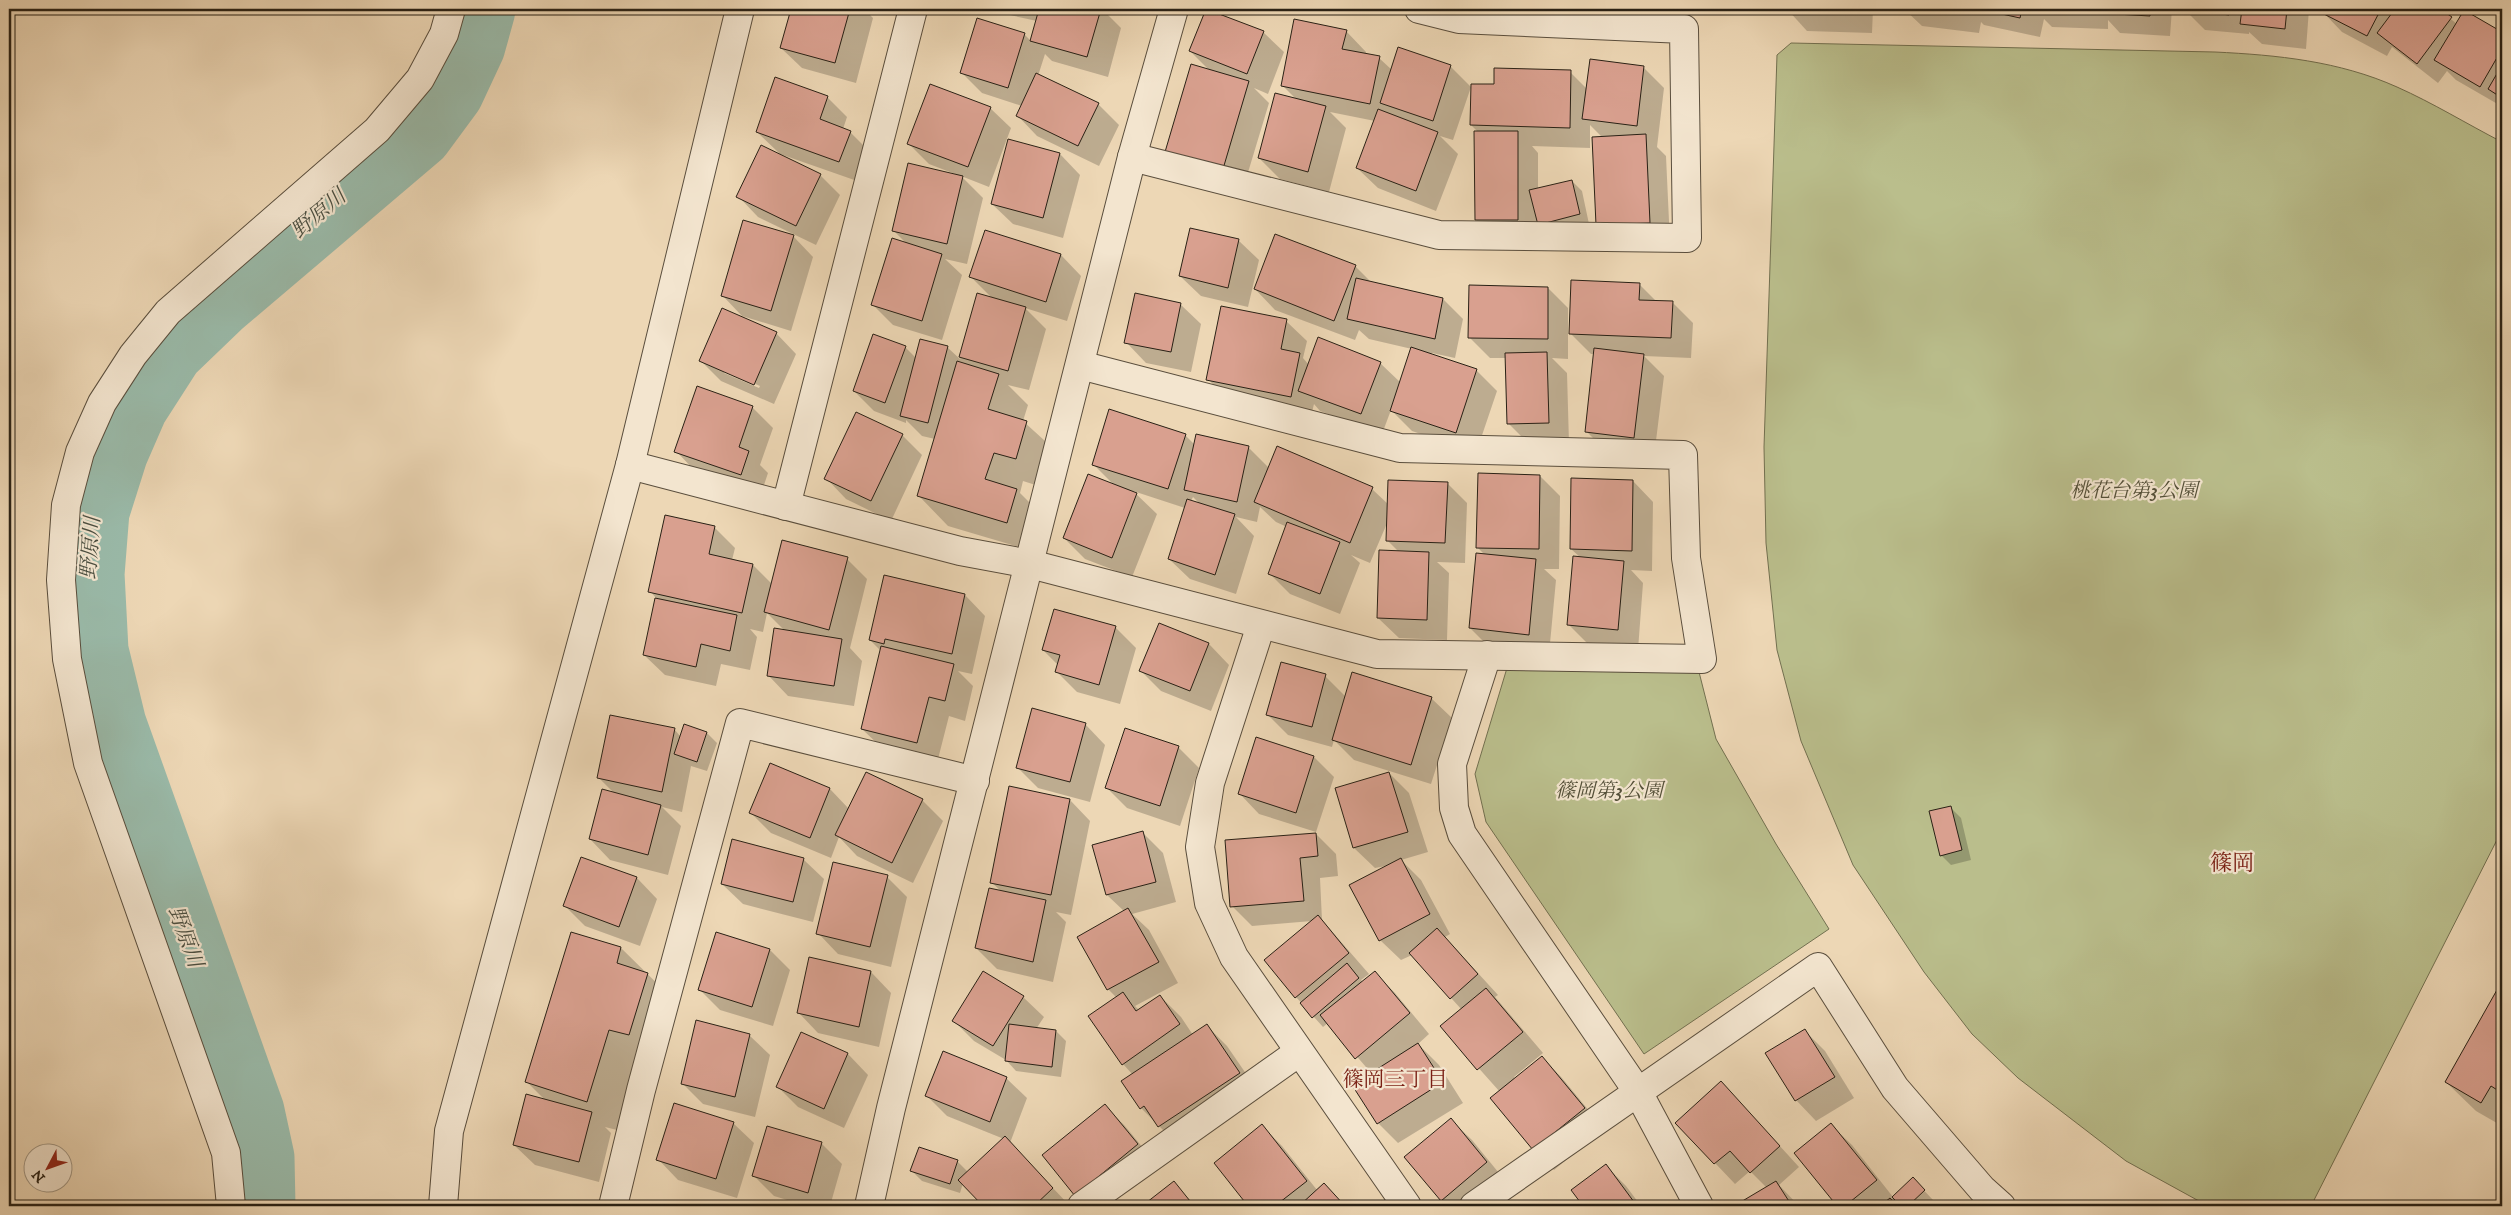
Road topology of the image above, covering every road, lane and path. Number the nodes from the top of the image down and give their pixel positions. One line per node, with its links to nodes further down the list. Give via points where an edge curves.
1 (451, 9): 16 (street, via 444,34 420,79 377,130 168,312 133,354 102,403 80,452 66,505 61,580 67,659 88,763 226,1153)
2 (740, 9): 8 (street)
3 (913, 9): 9 (street)
4 (1174, 9): 6 (street)
5 (1419, 9): 6 (street, via 1459,19 1684,29 1688,238 1439,234)
6 (1132, 157): 7 (street)
7 (1080, 365): 10 (street); 12 (street, via 1400,448 1683,455 1686,558 1702,659)
8 (630, 465): 9 (street); 17 (street, via 449,1131)
9 (786, 506): 10 (street, via 960,551)
10 (1030, 564): 11 (street); 13 (street)
11 (1260, 625): 12 (street, via 1377,654); 14 (street, via 1210,784 1200,847 1209,903 1234,957)
12 (1488, 655): 15 (street, via 1452,764 1454,808 1462,834)
13 (975, 780): 18 (street, via 740,723); 19 (street, via 893,1099)
14 (1299, 1052): 20 (street); 21 (street)
15 (1638, 1092): 22 (street); 23 (street); 24 (street, via 1818,967 1896,1088 1982,1189)
16 (232, 1206)
17 (443, 1206)
18 (613, 1206)
19 (869, 1206)
20 (1082, 1206)
21 (1407, 1206)
22 (1474, 1206)
23 (1699, 1206)
24 (2001, 1206)

